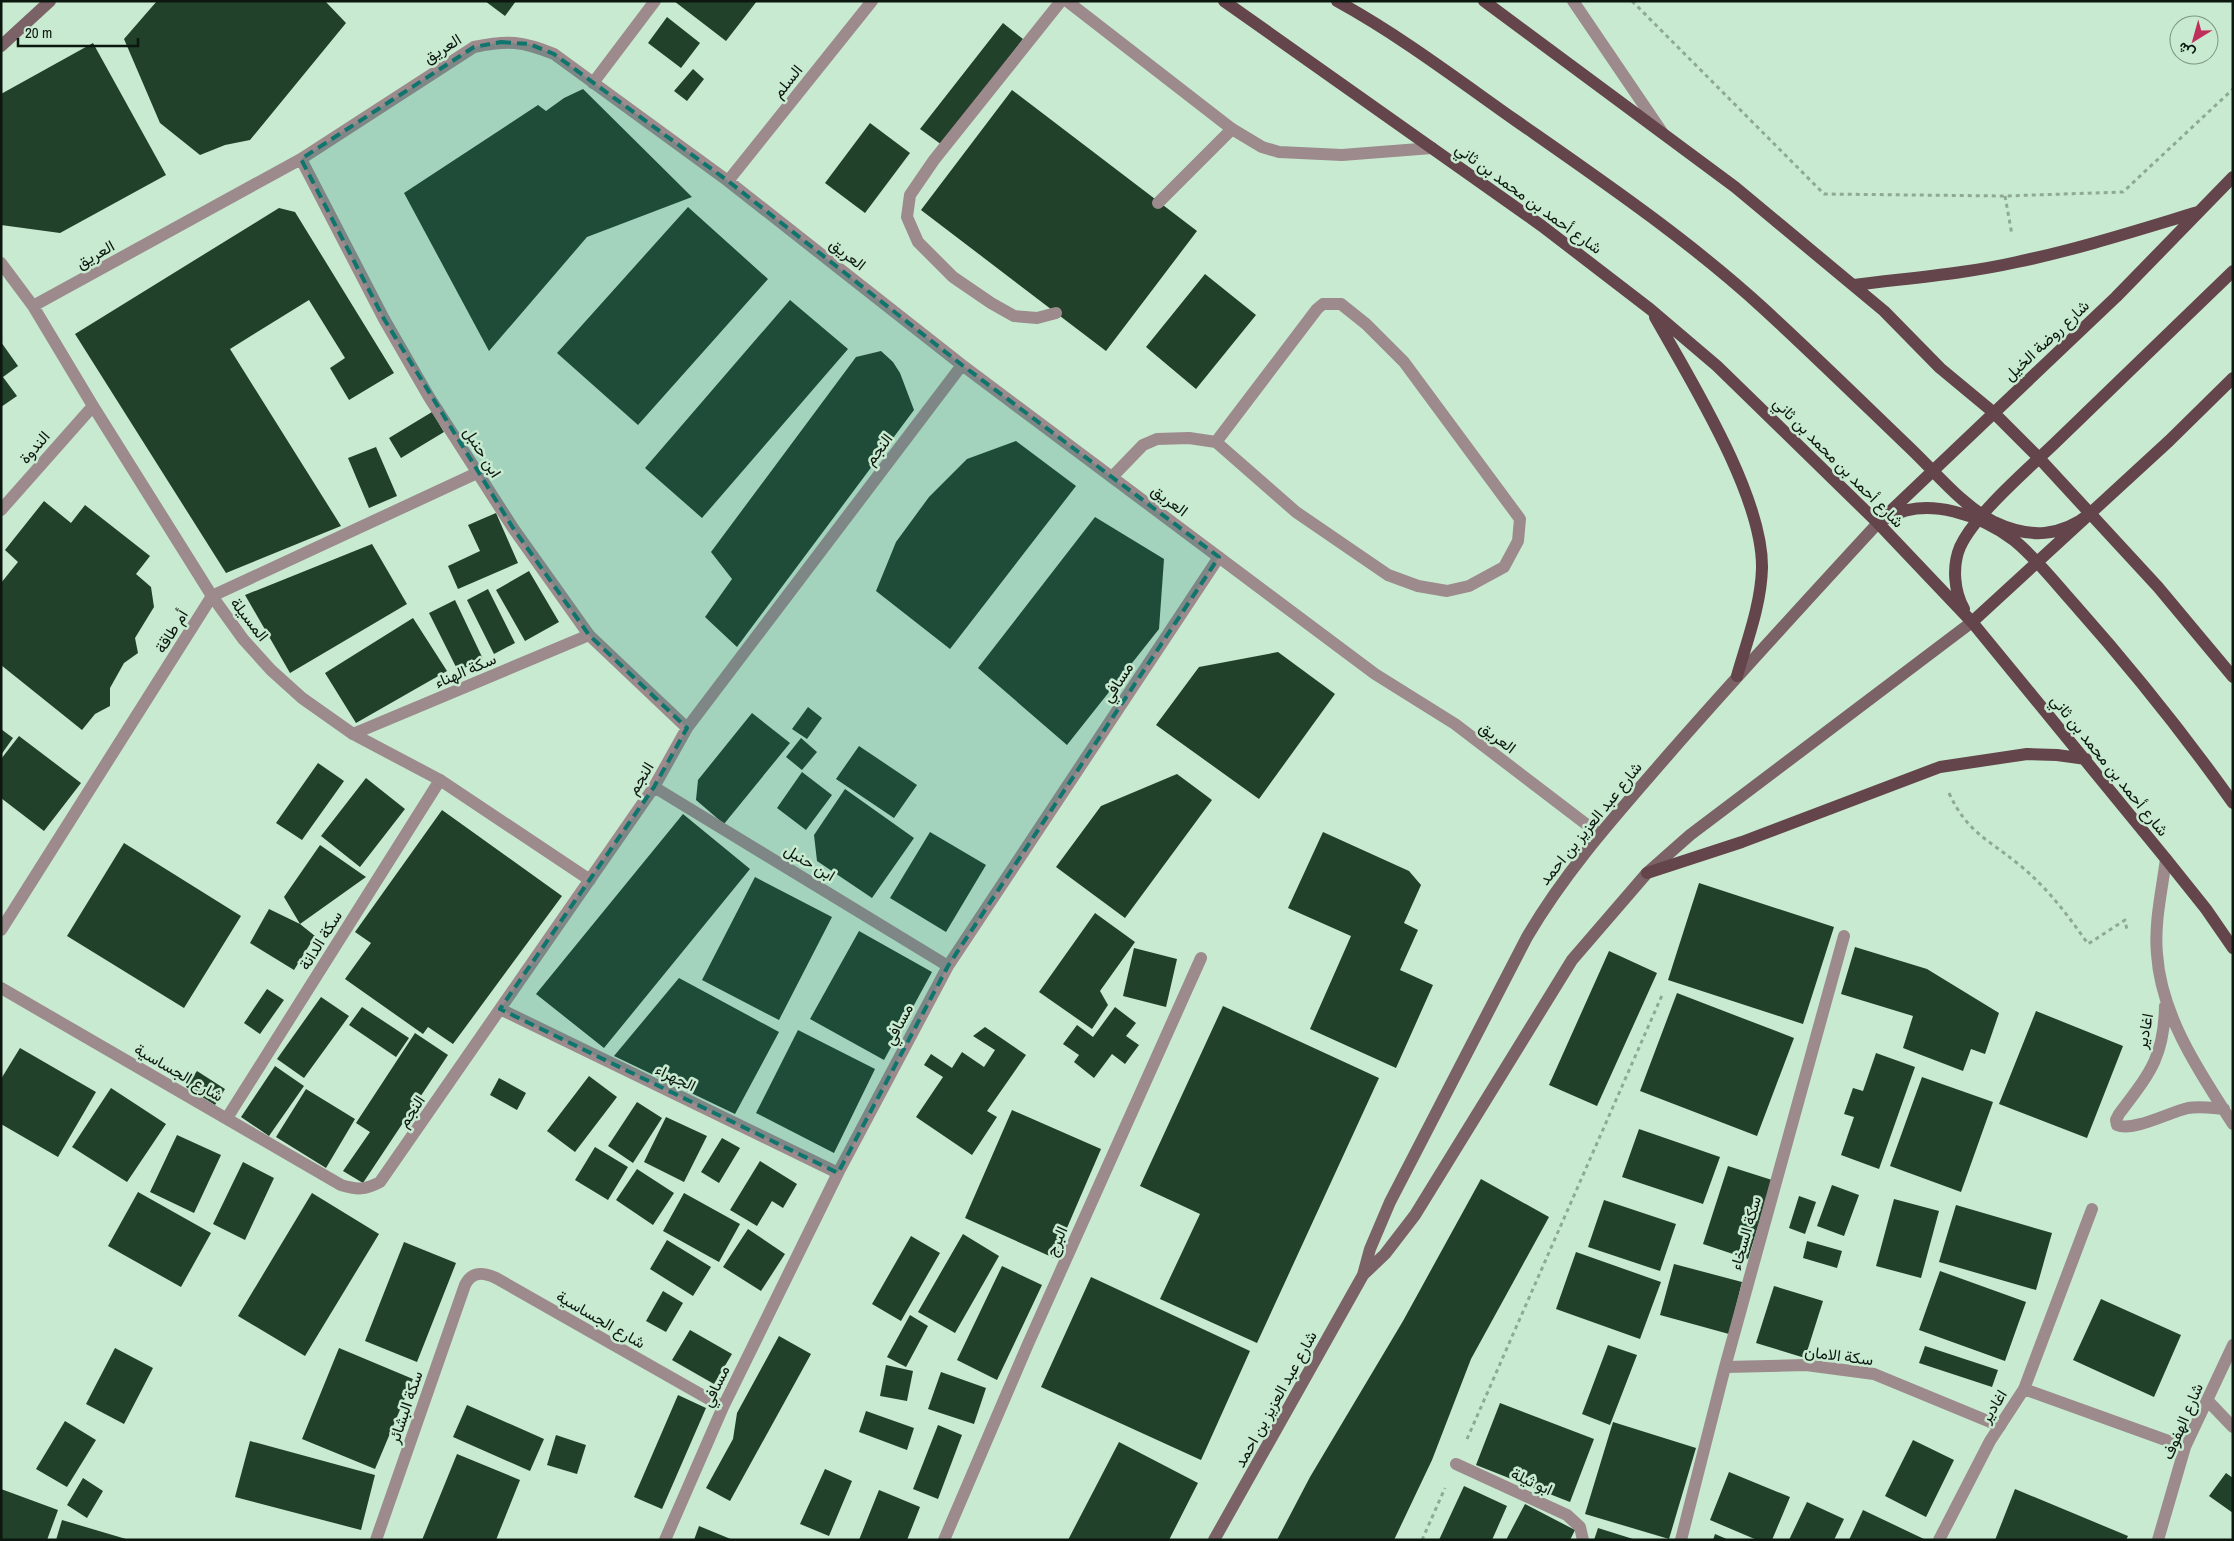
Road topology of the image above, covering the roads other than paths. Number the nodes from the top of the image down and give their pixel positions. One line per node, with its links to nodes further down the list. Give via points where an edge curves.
1 (50, 1): 10 (street)
2 (655, 1): 11 (street)
3 (872, 1): 17 (street, السلم)
4 (1060, 1): 25 (street, via 934,160 910,195 907,217 918,242 953,277 991,304 1014,316 1037,318)
5 (1067, 1): 12 (street, شارع أحمد بن محمد بن ثاني)
6 (1224, 1): 14 (main road, شارع أحمد بن محمد بن ثاني)
7 (1337, 1): 32 (main road, via 1565,155 1732,282 1814,355)
8 (1484, 1): 13 (main road)
9 (1573, 1): 13 (street)
10 (1, 46)
11 (593, 83): 15 (street, العريق, via 554,54 529,44 501,42 474,47); 17 (street, العريق)
12 (1232, 129): 14 (street, شارع أحمد بن محمد بن ثاني, via 1262,147 1288,153 1342,155); 18 (street)
13 (1663, 134): 22 (main road, via 1735,187)
14 (1432, 148): 24 (main road, شارع أحمد بن محمد بن ثاني, via 1542,226)
15 (300, 159): 23 (street, العريق); 33 (street, ابن حنبل, via 384,319)
16 (2233, 177): 19 (main road, شارع روضة الخيل)
17 (728, 181): 26 (street, العريق)
18 (1158, 204)
19 (2200, 211): 22 (main road, via 2117,237 2017,262 1947,274); 29 (main road, شارع روضة الخيل)
20 (1, 263): 23 (street, المسيلة)
21 (2233, 271): 31 (main road)
22 (1854, 284): 29 (main road, via 1940,368)
23 (33, 306): 28 (street, المسيلة)
24 (1650, 309): 38 (main road, شارع أحمد بن محمد بن ثاني, via 1778,423); 44 (main road, via 1718,432 1756,526 1762,566 1760,587)
25 (1056, 313)
26 (962, 365): 34 (street, العريق); 46 (street, النجم)
27 (2233, 378): 36 (main road)
28 (92, 406): 35 (street, الندوة); 41 (street, المسيلة)
29 (1993, 412): 31 (main road); 32 (main road, شارع روضة الخيل)
30 (1216, 442): 30 (street, via 1317,309 1323,304 1341,304 1404,362 1520,519 1518,541 1504,567 1468,586 1447,591 1418,586 1388,575 1296,512); 34 (street, via 1188,438 1157,439 1143,445)
31 (2039, 458): 36 (main road); 37 (main road)
32 (1933, 471): 37 (main road); 38 (main road, شارع روضة الخيل)
33 (477, 473): 41 (street); 43 (street, ابن حنبل)
34 (1112, 477): 39 (street, العريق)
35 (1, 510)
36 (2091, 513): 37 (main road, via 2076,525 2045,534 2021,531); 40 (main road); 45 (main road)
37 (1980, 517): 38 (main road, via 1922,509 1903,511); 40 (main road, via 2016,542); 42 (main road, via 1959,549 1956,574 1959,598)
38 (1878, 523): 42 (main road, شارع أحمد بن محمد بن ثاني); 44 (street, شارع عبد العزيز بن احمد)
39 (1219, 557): 52 (street, العريق, via 1375,674 1455,724); 60 (street, مسافي)
40 (2037, 563): 42 (main road); 51 (main road, via 2138,679)
41 (212, 596): 47 (street, المسيلة, via 243,639 271,670 302,698); 56 (street, أم طاقة)
42 (1972, 622): 48 (main road, شارع أحمد بن محمد بن ثاني); 54 (street, شارع عبد العزيز بن احمد, via 1690,835)
43 (589, 635): 46 (street, ابن حنبل); 47 (street, سكة الهناء)
44 (1737, 676): 52 (street, شارع عبد العزيز بن احمد)
45 (2233, 677)
46 (687, 728): 50 (street, النجم)
47 (353, 734): 49 (street, المسيلة)
48 (2086, 759): 53 (main road, شارع أحمد بن محمد بن ثاني); 54 (main road, via 2057,754 2027,754 1940,768 1742,842)
49 (440, 780): 55 (street, المسيلة); 65 (street, سكة الدانة)
50 (654, 787): 55 (street, النجم); 60 (street, ابن حنبل)
51 (2233, 803)
52 (1599, 834): 70 (street, شارع عبد العزيز بن احمد, via 1551,896 1527,937 1390,1202 1370,1249)
53 (2166, 859): 58 (main road, شارع أحمد بن محمد بن ثاني); 62 (street, شارع أحمد بن محمد بن ثاني, via 2156,953)
54 (1647, 873): 70 (street, شارع عبد العزيز بن احمد, via 1572,960 1415,1215)
55 (590, 880): 63 (street, النجم)
56 (1, 930)
57 (1844, 936): 73 (street, سكة السخاء)
58 (2233, 948)
59 (1201, 958): 83 (street, البرج)
60 (948, 966): 67 (street, مسافي)
61 (1, 988): 65 (street, شارع الجساسية)
62 (2165, 1001): 64 (street, شارع أحمد بن محمد بن ثاني, via 2190,1054); 64 (street, اغادير, via 2161,1048 2145,1079 2119,1114 2116,1125 2138,1124 2189,1108)
63 (500, 1009): 67 (street, الجهراء); 68 (street, النجم, via 380,1182 367,1189)
64 (2224, 1110): 66 (street, شارع أحمد بن محمد بن ثاني)
65 (227, 1118): 68 (street, شارع الجساسية)
66 (2233, 1124)
67 (838, 1173): 76 (street, مسافي)
68 (341, 1185)
69 (2092, 1209): 74 (street)
70 (1364, 1275): 84 (street, شارع عبد العزيز بن احمد)
71 (465, 1285): 76 (street, شارع الجساسية, via 477,1273 487,1274); 81 (street, سكة البشائر)
72 (2233, 1345): 75 (street, شارع الهفوف)
73 (1725, 1367): 77 (street, سكة الامان, via 1806,1365 1874,1374); 86 (street, سكة السخاء)
74 (2024, 1389): 77 (street, اغادير); 79 (street, اغادير)
75 (2208, 1401): 78 (street); 79 (street, شارع الهفوف)
76 (723, 1407): 82 (street, مسافي)
77 (2000, 1426): 87 (street, اغادير)
78 (2233, 1427)
79 (2185, 1447): 88 (street, شارع الهفوف)
80 (1456, 1464): 85 (street, ابو ثيلة, via 1567,1515 1580,1527)
81 (376, 1540)
82 (664, 1540)
83 (944, 1540)
84 (1214, 1540)
85 (1583, 1540)
86 (1681, 1540)
87 (1940, 1540)
88 (2158, 1540)

